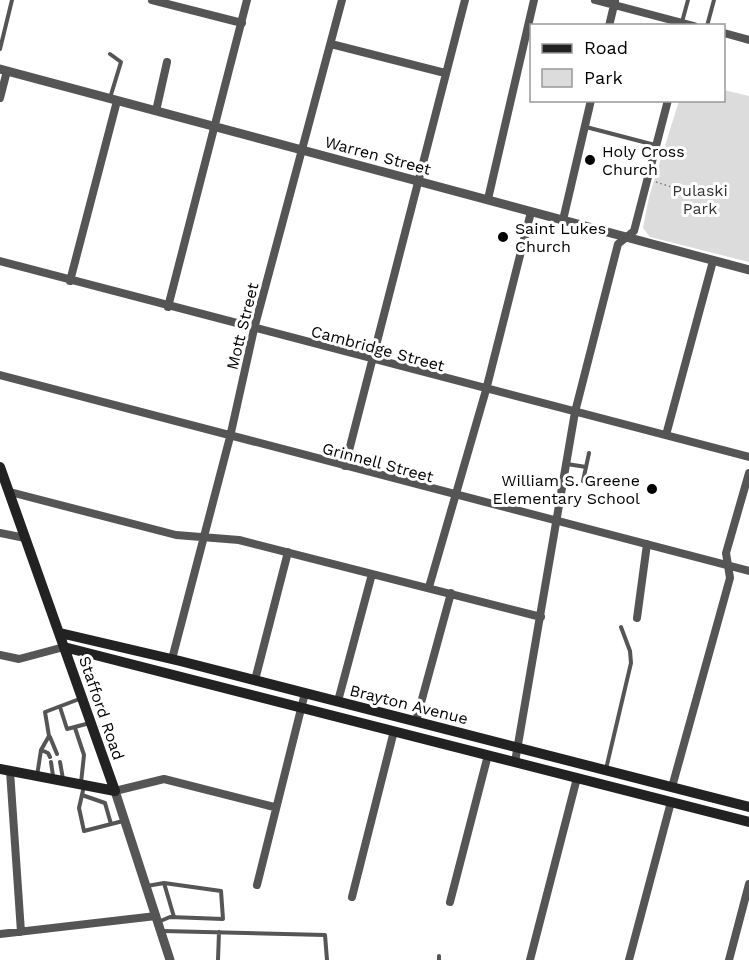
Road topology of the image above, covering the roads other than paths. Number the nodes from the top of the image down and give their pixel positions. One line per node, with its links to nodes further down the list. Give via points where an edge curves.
1 (12, 0): 19 (lane)
2 (152, 0): 12 (street)
3 (247, 0): 12 (street)
4 (342, 0): 18 (street, Mott Street)
5 (465, 0): 23 (street)
6 (534, 0): 34 (street)
7 (595, 0): 10 (street)
8 (688, 0): 11 (lane)
9 (714, 0): 15 (lane)
10 (615, 2): 11 (street); 13 (street)
11 (682, 22): 14 (street)
12 (242, 23): 29 (street)
13 (610, 24)
14 (689, 24)
15 (708, 24)
16 (725, 34): 17 (street)
17 (749, 40)
18 (331, 44): 23 (street); 32 (street, Mott Street)
19 (0, 49)
20 (110, 54): 25 (lane, via 121,62)
21 (167, 62): 28 (street)
22 (4, 70): 24 (street); 25 (street, Warren Street)
23 (445, 74): 33 (street)
24 (0, 98)
25 (113, 100): 28 (street, Warren Street); 41 (street)
26 (591, 102): 30 (street)
27 (667, 102): 31 (street)
28 (156, 111): 29 (street, Warren Street)
29 (216, 127): 32 (street, Warren Street); 42 (street)
30 (585, 127): 31 (lane); 36 (street)
31 (655, 145): 37 (street, via 634,231)
32 (304, 151): 33 (street, Warren Street); 43 (street, Mott Street)
33 (418, 181): 34 (street, Warren Street); 44 (street)
34 (488, 199): 35 (street, Warren Street)
35 (531, 212): 36 (street, Warren Street); 46 (street)
36 (563, 220): 37 (street, Warren Street)
37 (627, 237): 39 (street, Warren Street); 47 (street, via 618,244)
38 (0, 261): 41 (street, Cambridge Street)
39 (713, 261): 40 (street, Warren Street); 48 (street)
40 (749, 270)
41 (70, 281): 42 (street, Cambridge Street)
42 (168, 307): 43 (street, Cambridge Street)
43 (254, 329): 44 (street, Cambridge Street); 49 (street, Mott Street)
44 (372, 360): 46 (street, Cambridge Street); 53 (street)
45 (0, 375): 49 (street, Grinnell Street)
46 (486, 390): 47 (street, Cambridge Street); 59 (street)
47 (575, 412): 48 (street, Cambridge Street); 52 (street)
48 (666, 435): 51 (street, Cambridge Street)
49 (230, 437): 53 (street, Grinnell Street); 62 (street, Mott Street)
50 (589, 453): 55 (lane)
51 (749, 458)
52 (566, 464): 55 (lane); 60 (street)
53 (345, 466): 59 (street, Grinnell Street)
54 (0, 467): 58 (main road, Stafford Road)
55 (586, 467): 57 (lane)
56 (749, 473): 66 (street, via 726,553)
57 (583, 481)
58 (10, 492): 62 (street, via 176,535); 63 (main road, Stafford Road)
59 (456, 496): 60 (street, Grinnell Street); 69 (street)
60 (557, 522): 64 (street, Grinnell Street); 71 (street)
61 (0, 533): 63 (street)
62 (205, 535): 65 (street); 77 (street, Mott Street)
63 (26, 538): 74 (main road, Stafford Road)
64 (647, 544): 66 (street, Grinnell Street); 72 (street)
65 (288, 552): 68 (street); 78 (street)
66 (728, 566): 67 (street, Grinnell Street); 100 (street, via 730,578 716,637)
67 (749, 571)
68 (372, 574): 69 (street); 81 (street)
69 (429, 587): 70 (street)
70 (451, 593): 71 (street); 84 (street)
71 (541, 616): 89 (street)
72 (637, 618)
73 (621, 627): 96 (lane, via 631,663)
74 (60, 633): 75 (main road, Stafford Road); 77 (main road, Brayton Avenue)
75 (64, 647): 76 (street, via 19,659); 80 (main road, Stafford Road); 83 (main road, Brayton Avenue)
76 (0, 655)
77 (172, 658): 78 (main road, Brayton Avenue)
78 (255, 680): 79 (main road, Brayton Avenue)
79 (305, 693): 81 (main road, Brayton Avenue); 83 (street)
80 (82, 698): 82 (lane); 85 (main road, Stafford Road)
81 (338, 701): 84 (main road, Brayton Avenue)
82 (60, 706): 86 (lane, via 67,729); 88 (lane, via 45,712)
83 (302, 707): 87 (main road, Brayton Avenue); 104 (street)
84 (416, 721): 89 (main road, Brayton Avenue)
85 (91, 722): 86 (lane); 102 (main road, Stafford Road)
86 (75, 728): 101 (lane, via 84,755)
87 (394, 731): 92 (main road, Brayton Avenue); 113 (street)
88 (49, 736): 90 (lane); 91 (lane)
89 (518, 747): 94 (street); 96 (main road, Brayton Avenue)
90 (41, 750): 97 (lane); 99 (lane, via 48,753)
91 (57, 754)
92 (488, 755): 94 (main road, Brayton Avenue); 114 (street)
93 (60, 762): 99 (lane)
94 (515, 762): 98 (main road, Brayton Avenue)
95 (5, 770): 97 (main road); 117 (street)
96 (606, 770): 100 (main road, Brayton Avenue)
97 (37, 776): 99 (main road)
98 (577, 778): 103 (main road, Brayton Avenue); 123 (street)
99 (59, 780): 101 (main road)
100 (672, 787): 105 (main road, Brayton Avenue)
101 (82, 788): 102 (main road); 108 (lane, via 105,803); 108 (lane, via 79,808 84,831)
102 (115, 792): 104 (street, via 164,779); 106 (street, Stafford Road)
103 (671, 802): 107 (main road, Brayton Avenue); 124 (street)
104 (274, 807): 111 (street)
105 (749, 807)
106 (125, 820): 108 (lane); 112 (street, Stafford Road)
107 (749, 822)
108 (111, 824)
109 (164, 883): 112 (lane); 115 (lane); 115 (lane, via 222,891 223,919)
110 (749, 884): 125 (street)
111 (257, 885)
112 (146, 886): 116 (street, Stafford Road)
113 (352, 897)
114 (450, 902)
115 (174, 917): 116 (lane)
116 (158, 923): 117 (street); 118 (lane); 120 (street, Stafford Road)
117 (21, 932): 119 (street)
118 (219, 932): 121 (lane); 122 (lane, via 325,935)
119 (0, 934)
120 (170, 960)
121 (218, 960)
122 (327, 960)
123 (530, 960)
124 (628, 960)
125 (729, 960)

